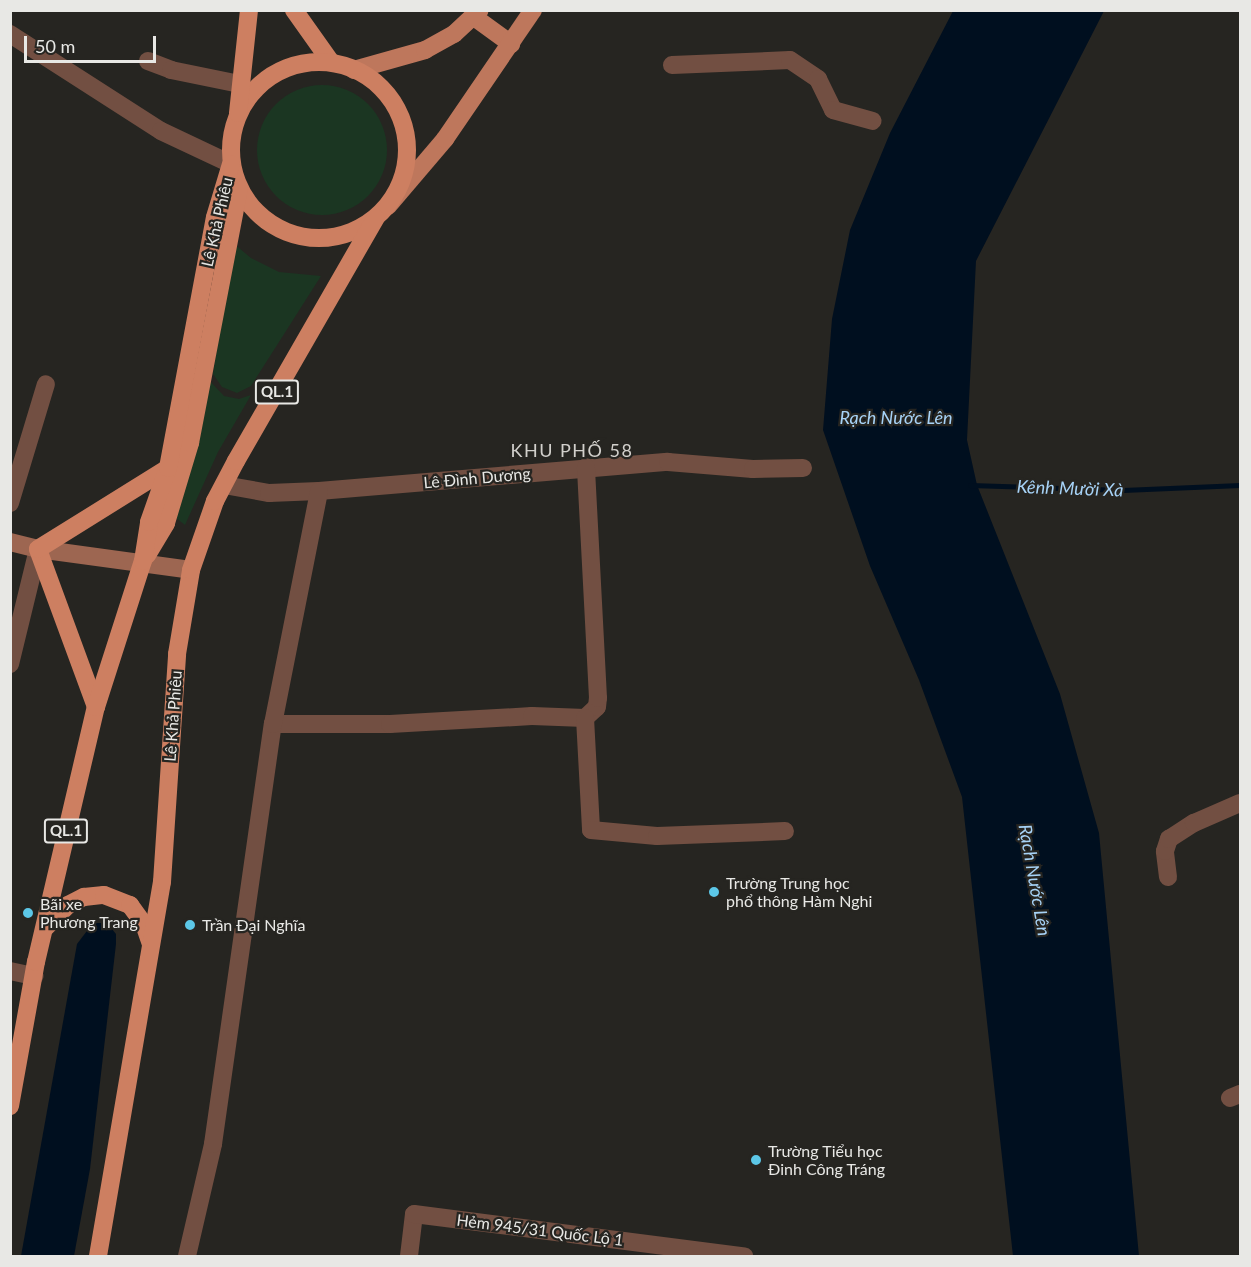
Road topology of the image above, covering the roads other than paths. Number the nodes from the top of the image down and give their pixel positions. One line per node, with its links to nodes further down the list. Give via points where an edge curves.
1 (249, 10): 11 (highway, QL.1)
2 (294, 10): 8 (highway)
3 (533, 10): 6 (main road)
4 (477, 14): 6 (main road); 10 (main road, via 454,34 425,50)
5 (10, 34): 14 (street, via 161,131)
6 (510, 44): 16 (main road, via 445,139)
7 (148, 61): 11 (street)
8 (330, 62): 10 (highway, QL.1); 12 (highway, QL.1, via 307,63 278,72 255,89)
9 (672, 64): 13 (street, via 790,60 818,79 833,110)
10 (354, 69): 16 (highway, QL.1, via 390,98 402,122 407,148 404,175)
11 (240, 84): 12 (highway, QL.1)
12 (238, 113): 14 (highway, QL.1, via 230,147)
13 (873, 121)
14 (231, 164): 15 (highway, QL.1); 19 (highway, Lê Khả Phiêu / QL.1, via 215,217)
15 (239, 189): 16 (highway, QL.1, via 254,211 275,227 300,237 344,234); 26 (highway, Lê Khả Phiêu / QL.1, via 190,443 166,523)
16 (382, 212): 21 (highway, Lê Khả Phiêu / QL.1)
17 (46, 384): 23 (street)
18 (586, 467): 20 (street, Lê Đình Dương, via 668,462 753,470); 22 (street, Lê Đình Dương); 30 (street, via 598,698 597,707)
19 (168, 468): 25 (highway); 26 (highway, Lê Khả Phiêu / QL.1, via 148,522)
20 (803, 468)
21 (224, 485): 22 (street, Lê Đình Dương, via 269,493); 27 (highway, Lê Khả Phiêu / QL.1)
22 (319, 491): 31 (street)
23 (10, 503)
24 (10, 542): 25 (main road)
25 (38, 549): 26 (main road); 28 (street); 29 (highway)
26 (143, 561): 27 (main road); 29 (highway, Lê Khả Phiêu / QL.1)
27 (191, 570): 36 (highway, Lê Khả Phiêu / QL.1, via 177,654 164,869)
28 (10, 664)
29 (96, 707): 35 (highway, Lê Khả Phiêu / QL.1)
30 (585, 718): 31 (street, via 532,716 390,724); 33 (street, via 591,830 657,836)
31 (273, 724): 41 (street, via 213,1144)
32 (1240, 803): 34 (street, via 1169,839 1165,851)
33 (785, 831)
34 (1168, 877)
35 (43, 932): 36 (highway, via 68,905 104,894 121,899 138,913); 38 (highway, Lê Khả Phiêu / QL.1)
36 (152, 949): 40 (highway, Lê Khả Phiêu / QL.1)
37 (10, 971): 38 (street)
38 (34, 976): 39 (highway, Lê Khả Phiêu / QL.1)
39 (10, 1106)
40 (98, 1257)
41 (187, 1257)
42 (409, 1257): 43 (street, Hẻm 945/31 Quốc Lộ 1, via 414,1214)
43 (744, 1257)

